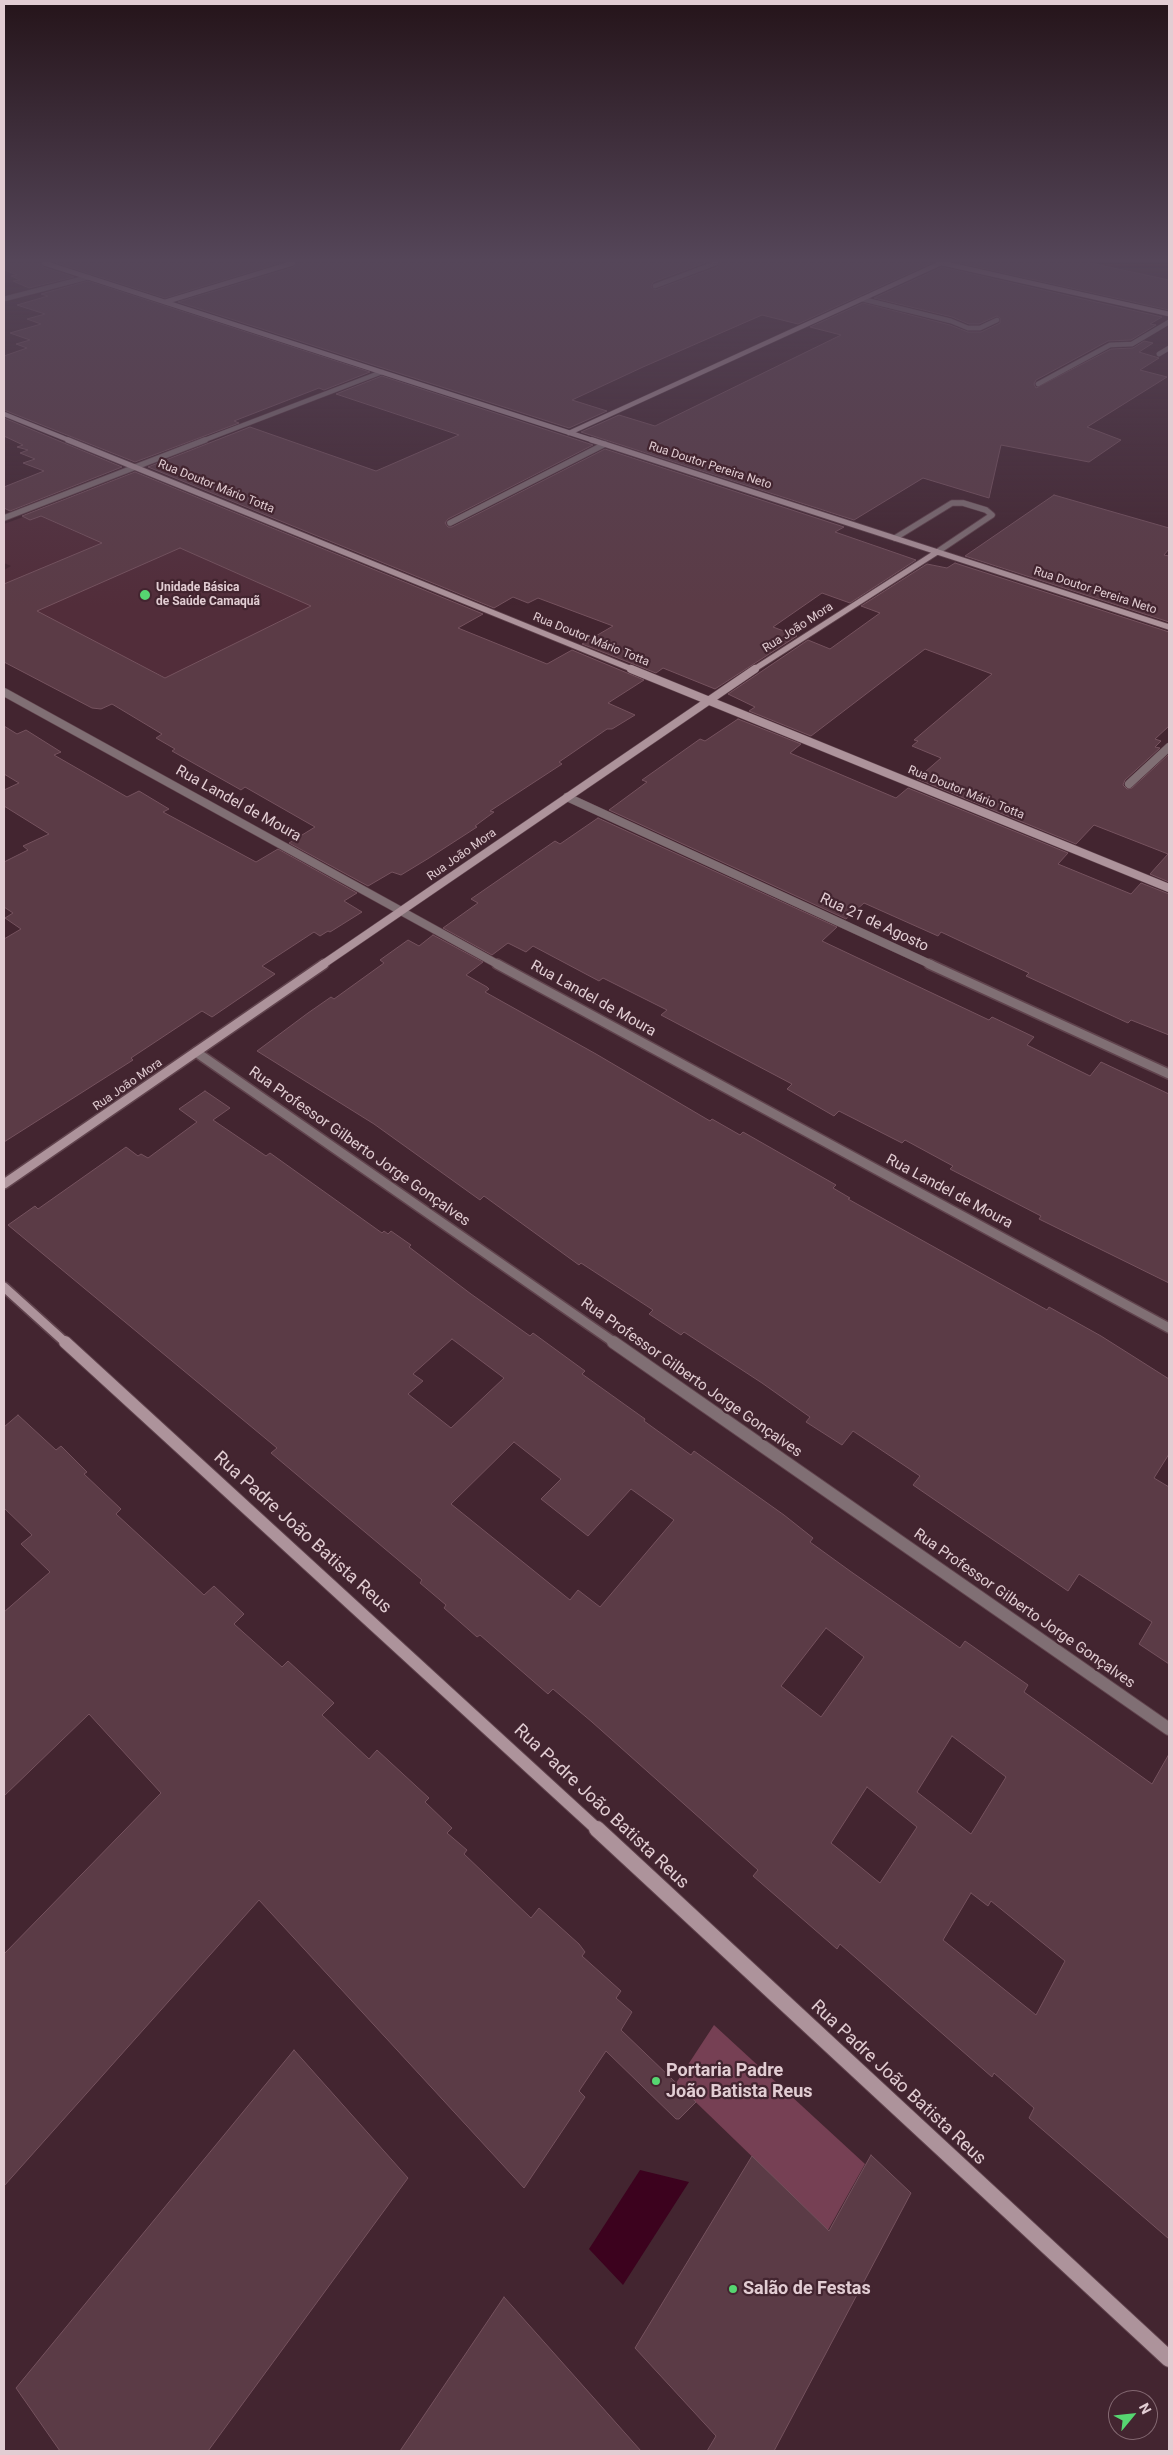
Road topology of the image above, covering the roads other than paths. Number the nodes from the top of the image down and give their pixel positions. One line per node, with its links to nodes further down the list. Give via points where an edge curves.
1 (368, 378): 9 (street)
2 (399, 378): 7 (street, Rua Doutor Pereira Neto)
3 (690, 378): 7 (street)
4 (1050, 378): 5 (street)
5 (1038, 384)
6 (4, 414): 9 (street, Rua Doutor Mário Totta)
7 (569, 433): 8 (street, Rua Doutor Pereira Neto)
8 (605, 444): 11 (street); 12 (street, Rua Doutor Pereira Neto)
9 (136, 467): 10 (street); 16 (street, Rua Doutor Mário Totta)
10 (4, 518)
11 (450, 523)
12 (895, 538): 13 (street, Rua Doutor Pereira Neto); 13 (street, via 952,502 990,512 990,517)
13 (937, 552): 14 (street, Rua Doutor Pereira Neto); 16 (street, Rua João Mora)
14 (1169, 627)
15 (4, 692): 21 (street, Rua Landel de Moura)
16 (707, 700): 19 (street, Rua João Mora); 20 (street, Rua Doutor Mário Totta)
17 (1169, 746): 18 (street)
18 (1129, 784)
19 (567, 797): 21 (street, Rua João Mora); 23 (street, Rua 21 de Agosto)
20 (1169, 888)
21 (400, 911): 22 (street, Rua João Mora); 26 (street, Rua Landel de Moura)
22 (196, 1052): 24 (street, Rua João Mora); 27 (street, Rua Professor Gilberto Jorge Gonçalves)
23 (1169, 1074)
24 (4, 1184)
25 (4, 1287): 28 (street, Rua Padre João Batista Reus, via 451,1694)
26 (1169, 1328)
27 (1169, 1728)
28 (1169, 2359)

